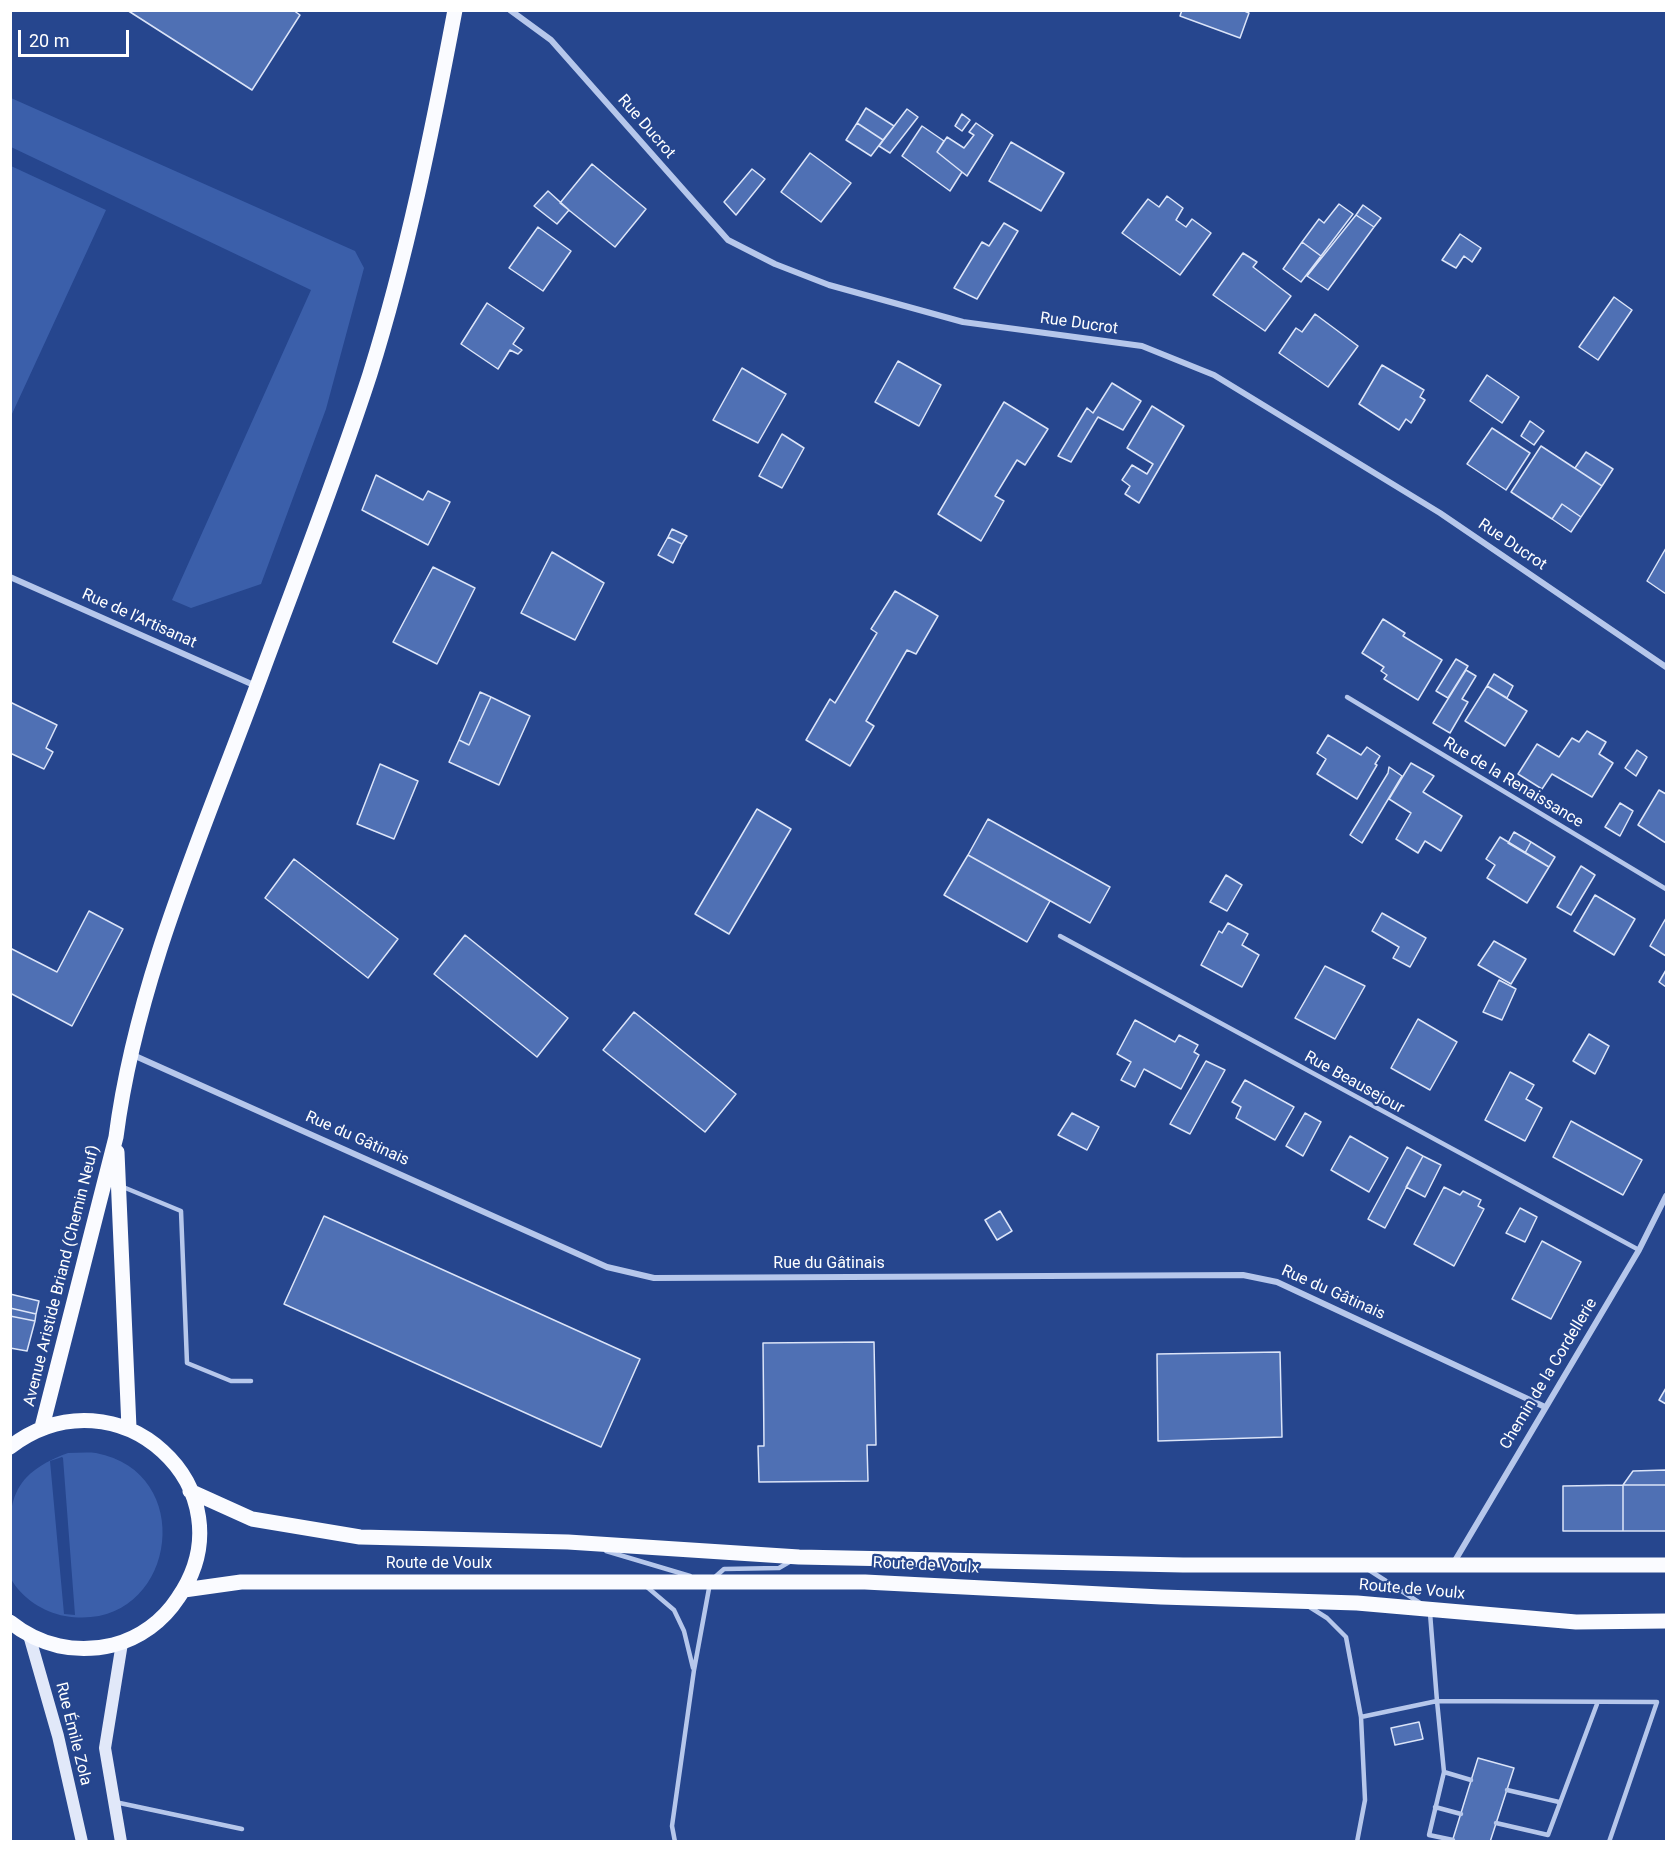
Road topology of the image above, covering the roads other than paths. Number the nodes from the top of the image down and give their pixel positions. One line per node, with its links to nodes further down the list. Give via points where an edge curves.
1 (455, 10): 5 (main road, via 408,233 370,374)
2 (510, 10): 4 (street, Rue Ducrot, via 551,40 728,240 829,285 963,322 1142,346 1214,375 1440,513)
3 (10, 576): 5 (street, Rue de l'Artisanat)
4 (1666, 668)
5 (257, 686): 9 (main road, via 154,969)
6 (1347, 697): 7 (lane, Rue de la Renaissance)
7 (1666, 890)
8 (1060, 936): 13 (lane, Rue Beausejour)
9 (132, 1054): 10 (main road); 15 (street, Rue du Gâtinais, via 630,1275 1243,1275 1277,1282)
10 (116, 1137): 11 (main road, Avenue Aristide Briand (Chemin Neuf)); 16 (main road, Avenue Aristide Briand (Chemin Neuf))
11 (119, 1185): 14 (lane, via 181,1212 187,1363 231,1381); 17 (main road, Avenue Aristide Briand (Chemin Neuf))
12 (1666, 1196): 13 (street, Chemin de la Cordellerie)
13 (1638, 1250): 15 (street, Chemin de la Cordellerie)
14 (251, 1381)
15 (1545, 1407): 22 (street, Chemin de la Cordellerie)
16 (42, 1427): 17 (main road, via 86,1419); 18 (main road)
17 (129, 1428): 19 (main road, via 166,1454)
18 (10, 1447)
19 (190, 1491): 20 (main road, Route de Voulx, via 252,1519 360,1537); 27 (main road, via 196,1511 197,1552)
20 (568, 1542): 21 (main road, Route de Voulx); 25 (lane)
21 (799, 1557): 23 (main road, Route de Voulx); 25 (lane, via 779,1568 724,1569)
22 (1453, 1564): 23 (main road, Route de Voulx); 24 (main road, Route de Voulx)
23 (1363, 1565): 29 (lane)
24 (1666, 1565)
25 (710, 1582): 26 (main road, Route de Voulx); 28 (main road, Route de Voulx, via 865,1582); 34 (lane)
26 (643, 1583): 27 (main road, Route de Voulx, via 241,1582); 34 (lane, via 674,1610)
27 (183, 1590): 33 (main road, via 158,1622)
28 (1301, 1602): 29 (main road, Route de Voulx); 37 (lane, via 1327,1618 1346,1637)
29 (1430, 1610): 30 (main road, Route de Voulx, via 1576,1622); 35 (lane)
30 (1666, 1621)
31 (10, 1622): 32 (main road)
32 (29, 1635): 33 (main road, via 84,1649); 50 (main road, Rue Émile Zola, via 58,1736)
33 (122, 1642): 41 (main road, Rue Émile Zola, via 105,1748)
34 (694, 1670): 52 (lane, via 672,1826)
35 (1437, 1701): 36 (lane); 37 (lane); 38 (lane)
36 (1597, 1704): 42 (lane); 56 (lane, via 1657,1702)
37 (1360, 1717): 53 (lane, via 1365,1800)
38 (1444, 1772): 39 (lane); 43 (lane)
39 (1472, 1780)
40 (1507, 1790): 42 (lane)
41 (114, 1802): 46 (lane); 51 (main road, Rue Émile Zola)
42 (1559, 1802): 48 (lane)
43 (1435, 1807): 44 (lane); 47 (lane)
44 (1461, 1814)
45 (1496, 1823): 48 (lane)
46 (242, 1829)
47 (1429, 1835): 49 (lane); 54 (lane)
48 (1548, 1835): 55 (lane)
49 (1453, 1840)
50 (82, 1842)
51 (121, 1842)
52 (675, 1842)
53 (1358, 1842)
54 (1430, 1842)
55 (1546, 1842)
56 (1609, 1842)

